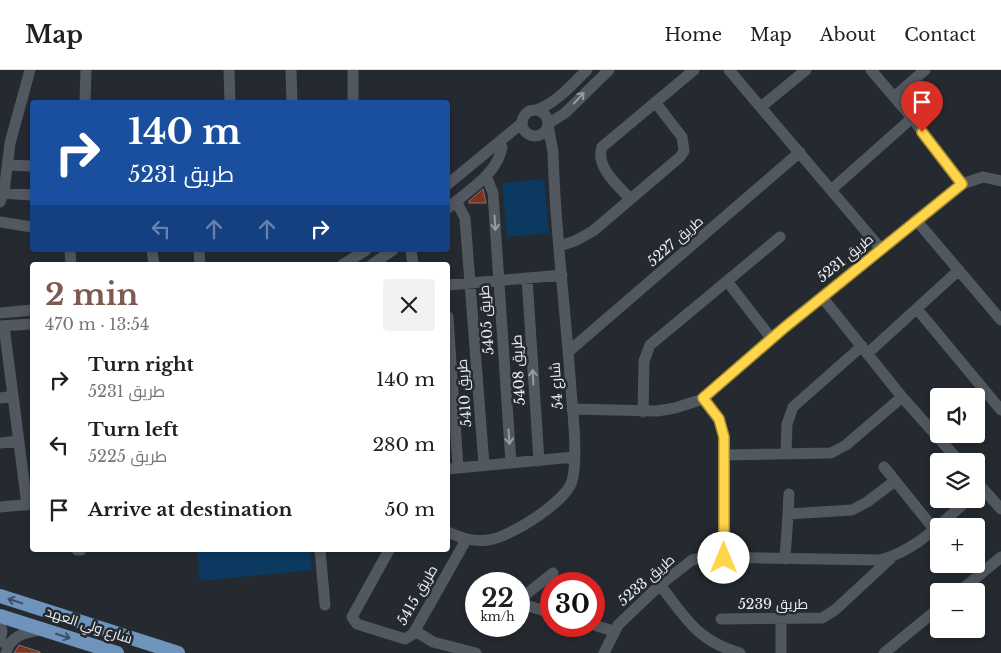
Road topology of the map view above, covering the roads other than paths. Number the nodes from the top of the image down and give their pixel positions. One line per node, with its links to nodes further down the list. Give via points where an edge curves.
1 (30, 70): 28 (street, via 10,143)
2 (86, 70): 14 (street)
3 (229, 70): 15 (street)
4 (291, 70): 16 (street)
5 (354, 70): 17 (street)
6 (587, 70): 20 (street, via 566,91)
7 (608, 70): 23 (street, one-way to 7, via 565,113)
8 (694, 70): 18 (street)
9 (729, 70): 19 (street)
10 (806, 70): 19 (street)
11 (871, 70): 13 (street)
12 (925, 70): 13 (street)
13 (894, 97): 21 (street)
14 (85, 100)
15 (230, 100)
16 (292, 100)
17 (353, 100)
18 (655, 102): 38 (street, via 682,137 684,151); 38 (street, via 606,142 599,154 603,167)
19 (762, 106): 26 (street)
20 (536, 110): 22 (street, via 527,112); 23 (street, via 544,113)
21 (912, 118): 34 (street); 35 (street)
22 (522, 123): 24 (street, via 523,129); 29 (street)
23 (548, 124): 24 (street, via 542,133); 27 (street, شارع 54)
24 (531, 135): 25 (street); 27 (street, شارع 54, via 544,146)
25 (502, 147): 29 (street); 31 (street, via 498,162)
26 (800, 152): 35 (street); 64 (street, طريق 5227)
27 (553, 162): 44 (street, شارع 54)
28 (8, 165): 30 (street); 37 (street)
29 (469, 165): 33 (street)
30 (30, 166)
31 (486, 176): 39 (street); 51 (street, طريق 5405, one-way to 51, via 492,188)
32 (1001, 181): 34 (street, via 982,177)
33 (450, 182)
34 (962, 184): 40 (street, طريق 5231)
35 (831, 190): 45 (street)
36 (30, 195): 37 (street)
37 (2, 196)
38 (630, 199): 44 (street, via 593,231)
39 (452, 204): 53 (street, طريق 5410, via 465,218)
40 (916, 220): 45 (street, طريق 5231); 48 (street)
41 (0, 222): 42 (street)
42 (30, 227)
43 (780, 238): 52 (street)
44 (559, 246): 49 (street, شارع 54)
45 (881, 249): 55 (street, طريق 5231)
46 (363, 252): 47 (street)
47 (347, 262)
48 (959, 270): 56 (street); 59 (street)
49 (562, 275): 50 (street); 64 (street, شارع 54)
50 (528, 278): 51 (street); 82 (street, طريق 5408, one-way to 50)
51 (498, 280): 53 (street); 83 (street, طريق 5405, one-way to 83)
52 (726, 281): 62 (street); 75 (street, via 647,350)
53 (470, 283): 54 (street); 84 (street, طريق 5410)
54 (450, 285)
55 (822, 297): 62 (street, طريق 5231); 63 (street)
56 (917, 309): 63 (street); 67 (street)
57 (30, 310): 58 (street)
58 (0, 313)
59 (1001, 320)
60 (30, 324): 61 (street)
61 (2, 326): 65 (street)
62 (771, 338): 71 (street, طريق 5231)
63 (865, 350): 69 (street); 79 (street, via 793,407 787,424)
64 (568, 352): 73 (street, شارع 54)
65 (4, 358): 68 (street)
66 (450, 377): 86 (street)
67 (975, 388)
68 (13, 396): 70 (street); 77 (street)
69 (902, 397): 76 (street); 79 (street, via 839,450 823,454)
70 (0, 398)
71 (703, 398): 75 (street, طريق 5231, via 675,408); 80 (street, via 719,419)
72 (985, 398): 74 (street)
73 (572, 409): 75 (street, طريق 5231); 81 (street, شارع 54)
74 (1001, 410)
75 (643, 412)
76 (930, 423)
77 (19, 441): 78 (street); 90 (street)
78 (0, 443)
79 (786, 454): 80 (street)
80 (724, 455): 103 (street)
81 (574, 457): 82 (street); 99 (street, شارع 54, via 574,473 567,491 542,513 490,540)
82 (538, 461): 83 (street)
83 (511, 463): 84 (street)
84 (484, 465): 86 (street)
85 (884, 467): 87 (street)
86 (453, 468)
87 (895, 481): 94 (street, via 852,510); 96 (street)
88 (789, 494): 94 (street)
89 (985, 494): 93 (street)
90 (30, 504): 91 (street)
91 (0, 507)
92 (958, 508): 95 (street, طريق 5233)
93 (1001, 509)
94 (788, 514): 104 (street)
95 (947, 518)
96 (930, 524)
97 (930, 532): 102 (street, طريق 5233, via 914,546)
98 (450, 533): 99 (street)
99 (466, 540): 119 (street, طريق 5415)
100 (320, 552): 111 (street)
101 (388, 552): 119 (street, طريق 5415, via 354,613 353,622 401,639 410,638)
102 (892, 557): 104 (street, طريق 5233, via 868,561); 115 (street, طريق 5239, via 829,615 814,620)
103 (724, 558): 104 (street, طريق 5233); 108 (street, طريق 5233, via 692,560)
104 (785, 559)
105 (999, 563): 106 (street)
106 (971, 583)
107 (540, 584): 109 (street)
108 (660, 585): 120 (street, طريق 5233); 127 (street, via 702,636)
109 (530, 592)
110 (0, 596): 124 (main road, شارع ولي العهد, one-way to 110)
111 (325, 605)
112 (930, 615): 129 (street)
113 (0, 616): 118 (main road, شارع ولي العهد)
114 (721, 619): 115 (street, طريق 5239)
115 (781, 620): 128 (street)
116 (0, 625): 121 (street)
117 (605, 628): 120 (street)
118 (42, 630): 122 (street, via 16,637 8,645); 123 (main road, شارع ولي العهد, one-way to 123)
119 (415, 630): 125 (street, via 433,642)
120 (613, 631): 126 (street, طريق 5233)
121 (0, 642)
122 (6, 653)
123 (117, 653)
124 (178, 653)
125 (476, 653)
126 (604, 653)
127 (740, 653)
128 (781, 653)
129 (884, 653)

